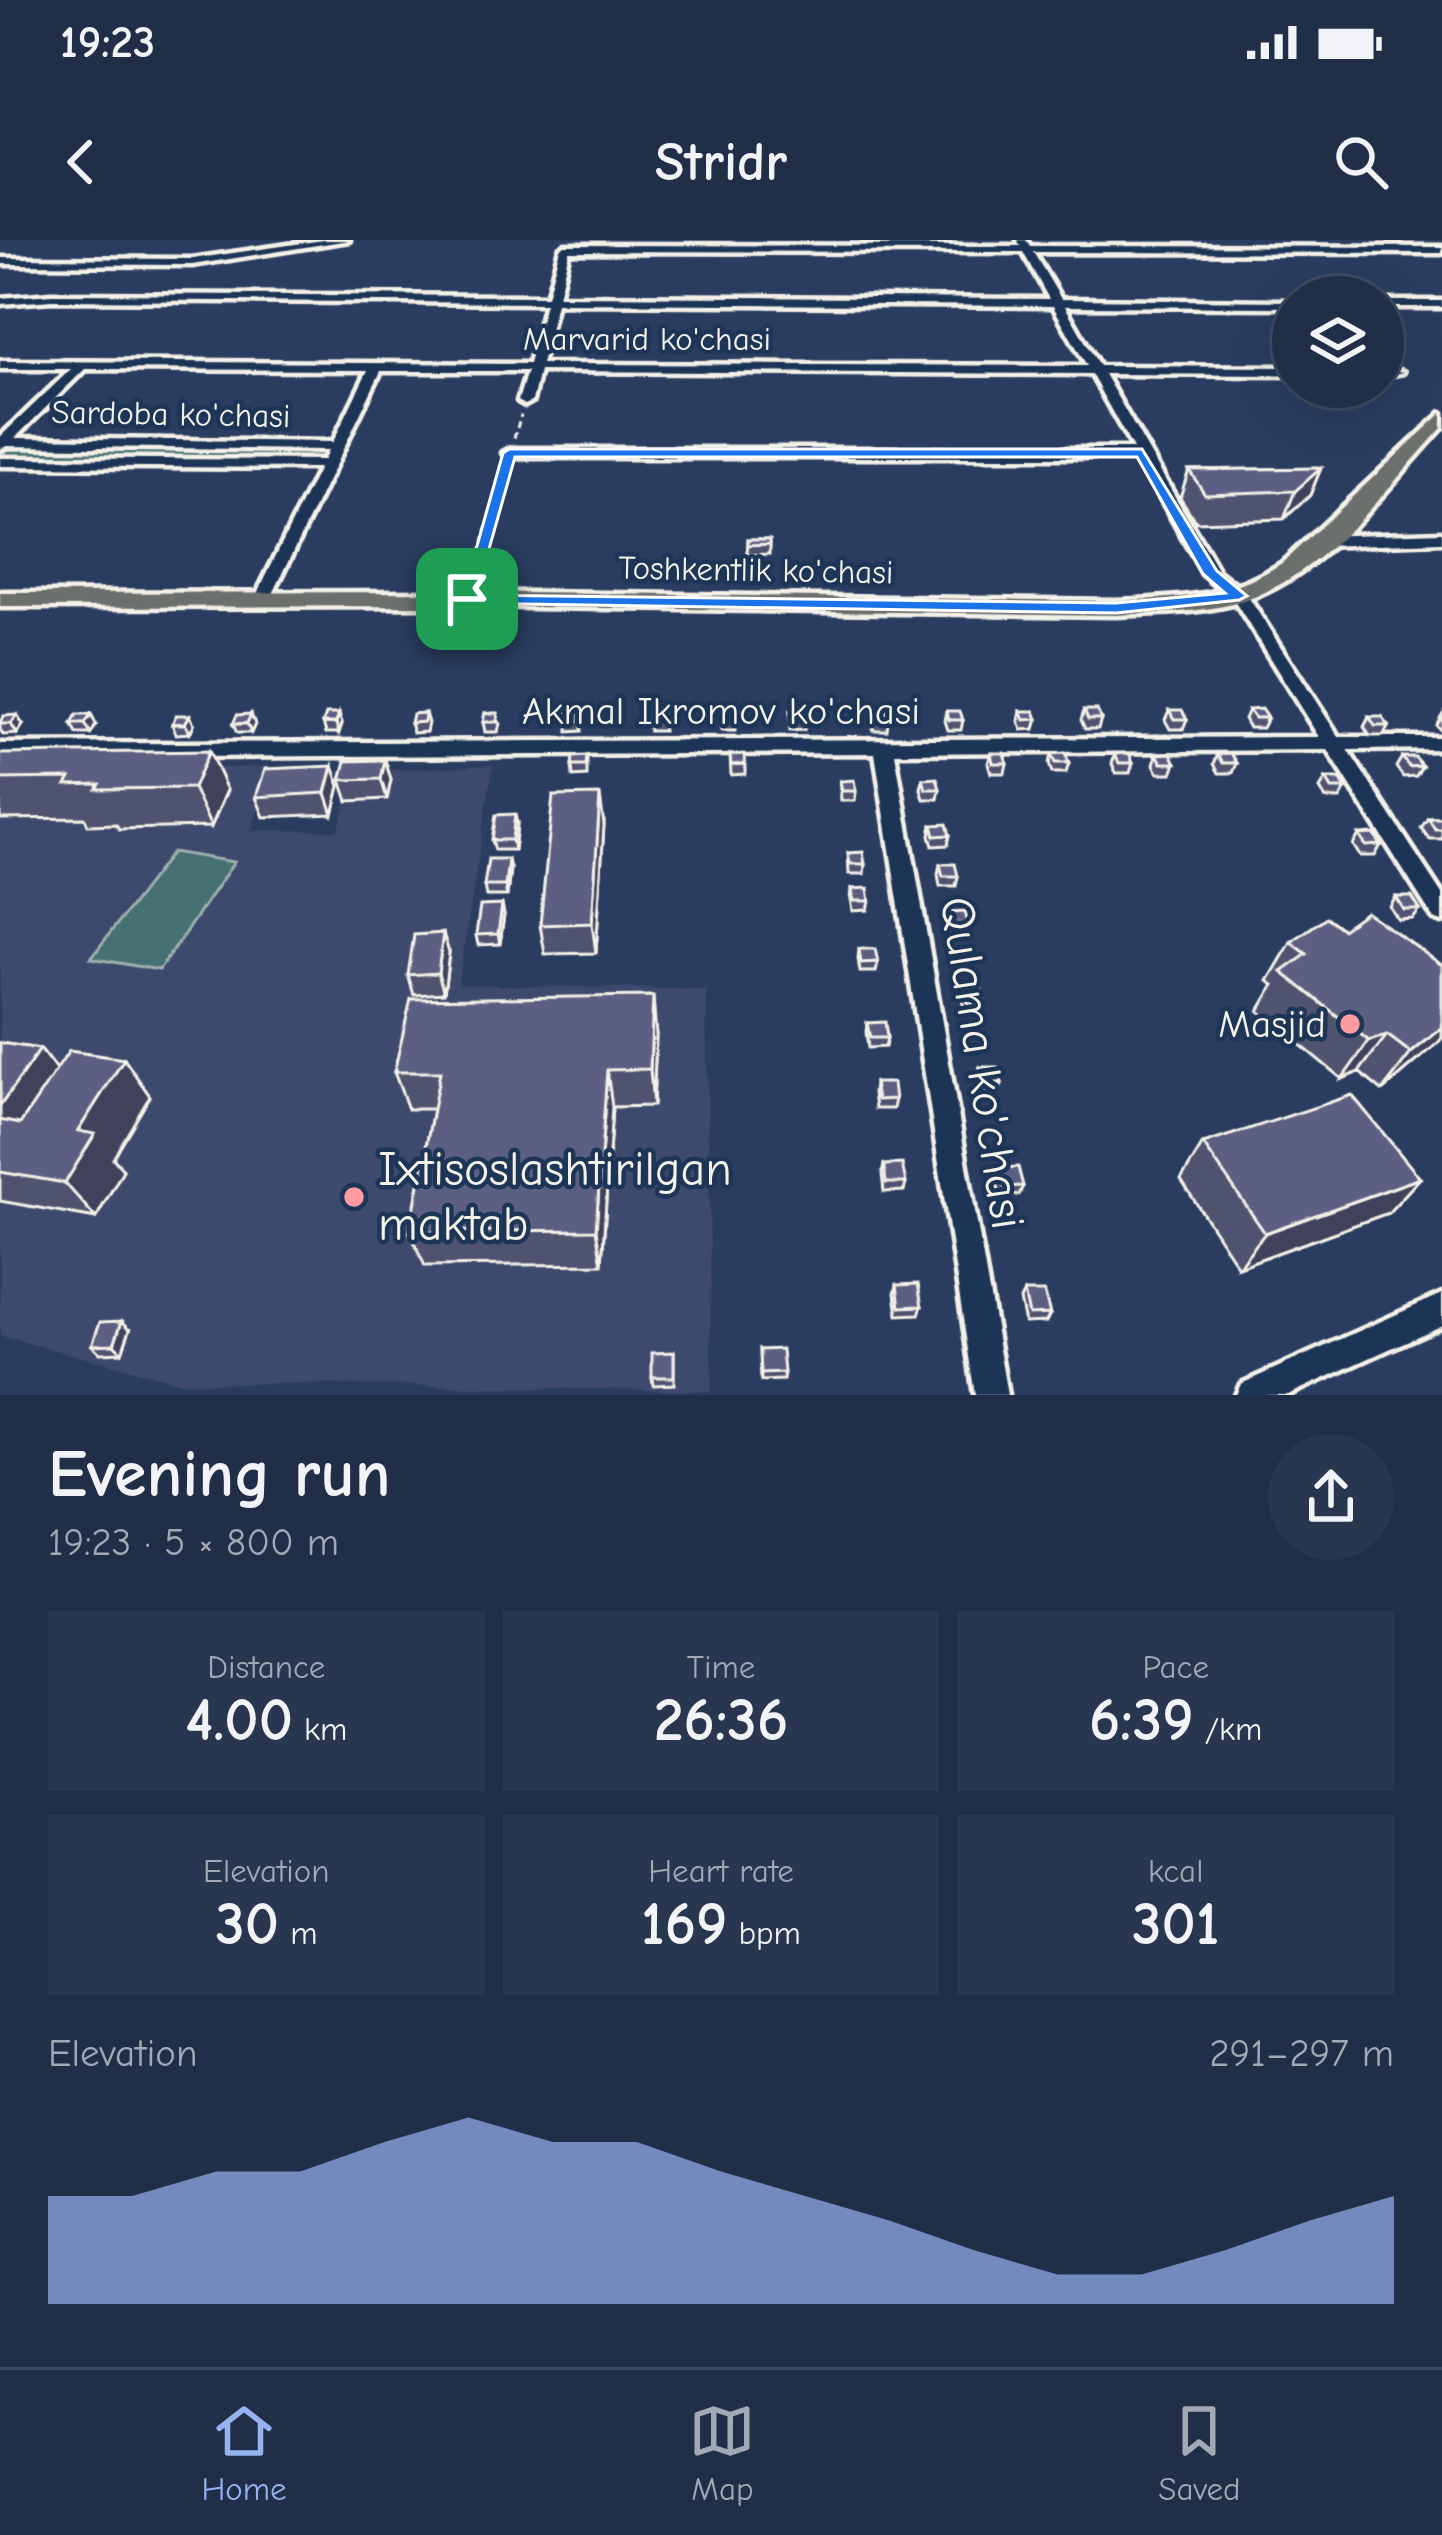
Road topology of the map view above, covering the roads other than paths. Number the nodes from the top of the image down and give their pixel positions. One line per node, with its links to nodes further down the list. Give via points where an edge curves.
1 (278, 240): 4 (street)
2 (344, 240): 4 (street)
3 (1024, 244): 5 (street); 9 (street, via 565,248); 11 (street)
4 (296, 248): 7 (street, via 192,262)
5 (1442, 250)
6 (0, 261): 7 (street)
7 (85, 262): 8 (street)
8 (52, 297): 9 (street); 10 (street)
9 (548, 300): 11 (street); 18 (street)
10 (0, 301)
11 (1058, 302): 12 (street); 19 (street)
12 (1272, 304)
13 (1404, 304): 14 (street)
14 (1442, 304)
15 (0, 364): 16 (street, Marvarid ko'chasi)
16 (83, 364): 17 (street, Marvarid ko'chasi); 23 (street)
17 (377, 364): 18 (street, Marvarid ko'chasi); 24 (street)
18 (533, 365): 19 (street, Marvarid ko'chasi); 21 (street)
19 (1093, 368): 20 (street, Marvarid ko'chasi); 26 (street)
20 (1272, 371)
21 (525, 401)
22 (1442, 418): 30 (main road, Toshkentlik ko'chasi)
23 (2, 444): 24 (street, Sardoba ko'chasi)
24 (338, 446): 28 (street)
25 (509, 453): 26 (street)
26 (1142, 453): 31 (street, via 1210,574)
27 (0, 462): 28 (street, Sardoba ko'chasi)
28 (328, 464): 33 (street)
29 (1442, 537): 30 (street)
30 (1320, 541): 31 (main road, Toshkentlik ko'chasi)
31 (1239, 596): 33 (main road, Toshkentlik ko'chasi, via 1116,608); 36 (street)
32 (0, 600): 33 (main road, Toshkentlik ko'chasi)
33 (262, 600)
34 (1442, 743): 36 (street, Akmal Ikromov ko'chasi)
35 (884, 746): 36 (street, Akmal Ikromov ko'chasi); 37 (street, Akmal Ikromov ko'chasi); 40 (street, Qulama ko'chasi)
36 (1338, 746): 38 (street)
37 (0, 751)
38 (1442, 913)
39 (1442, 1310): 41 (street)
40 (991, 1395)
41 (1252, 1395)

